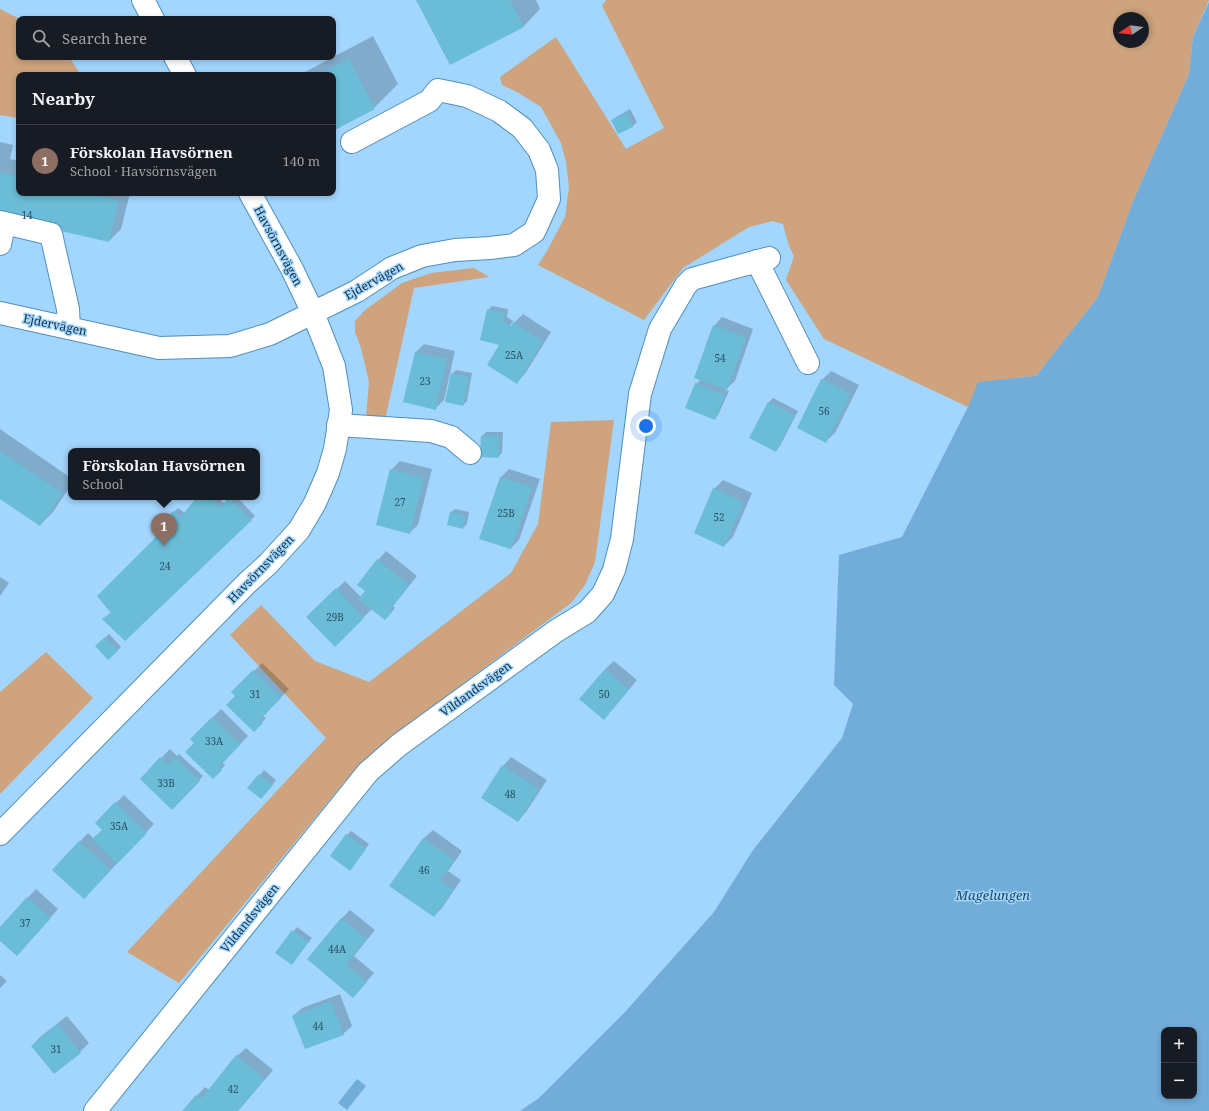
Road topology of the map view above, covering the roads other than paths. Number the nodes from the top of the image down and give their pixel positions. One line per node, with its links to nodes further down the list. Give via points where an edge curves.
1 (143, 0): 2 (street)
2 (151, 16)
3 (177, 60): 4 (street)
4 (183, 72)
5 (352, 142): 9 (street, Ejdervägen, via 429,101 438,90 467,96 499,111 522,128 539,150 547,170 549,199 534,232 514,245 455,250 422,256 392,268 357,291)
6 (252, 196): 9 (street, Havsörnsvägen)
7 (1, 233): 10 (street, via 51,234 68,309)
8 (0, 313): 10 (street, Ejdervägen)
9 (313, 313): 10 (street, Ejdervägen, via 270,334 230,346 159,348); 12 (street, Havsörnsvägen, via 334,366 340,410)
10 (69, 328)
11 (808, 363): 15 (street, Vildandsvägen, via 763,260 692,279 686,285 660,329 640,394 622,539 614,570 602,594 587,612 556,631 406,740 368,772)
12 (338, 425): 13 (street, via 431,431 451,437); 14 (street, Havsörnsvägen, via 328,473 315,503 299,530)
13 (470, 453)
14 (0, 834)
15 (95, 1111)

